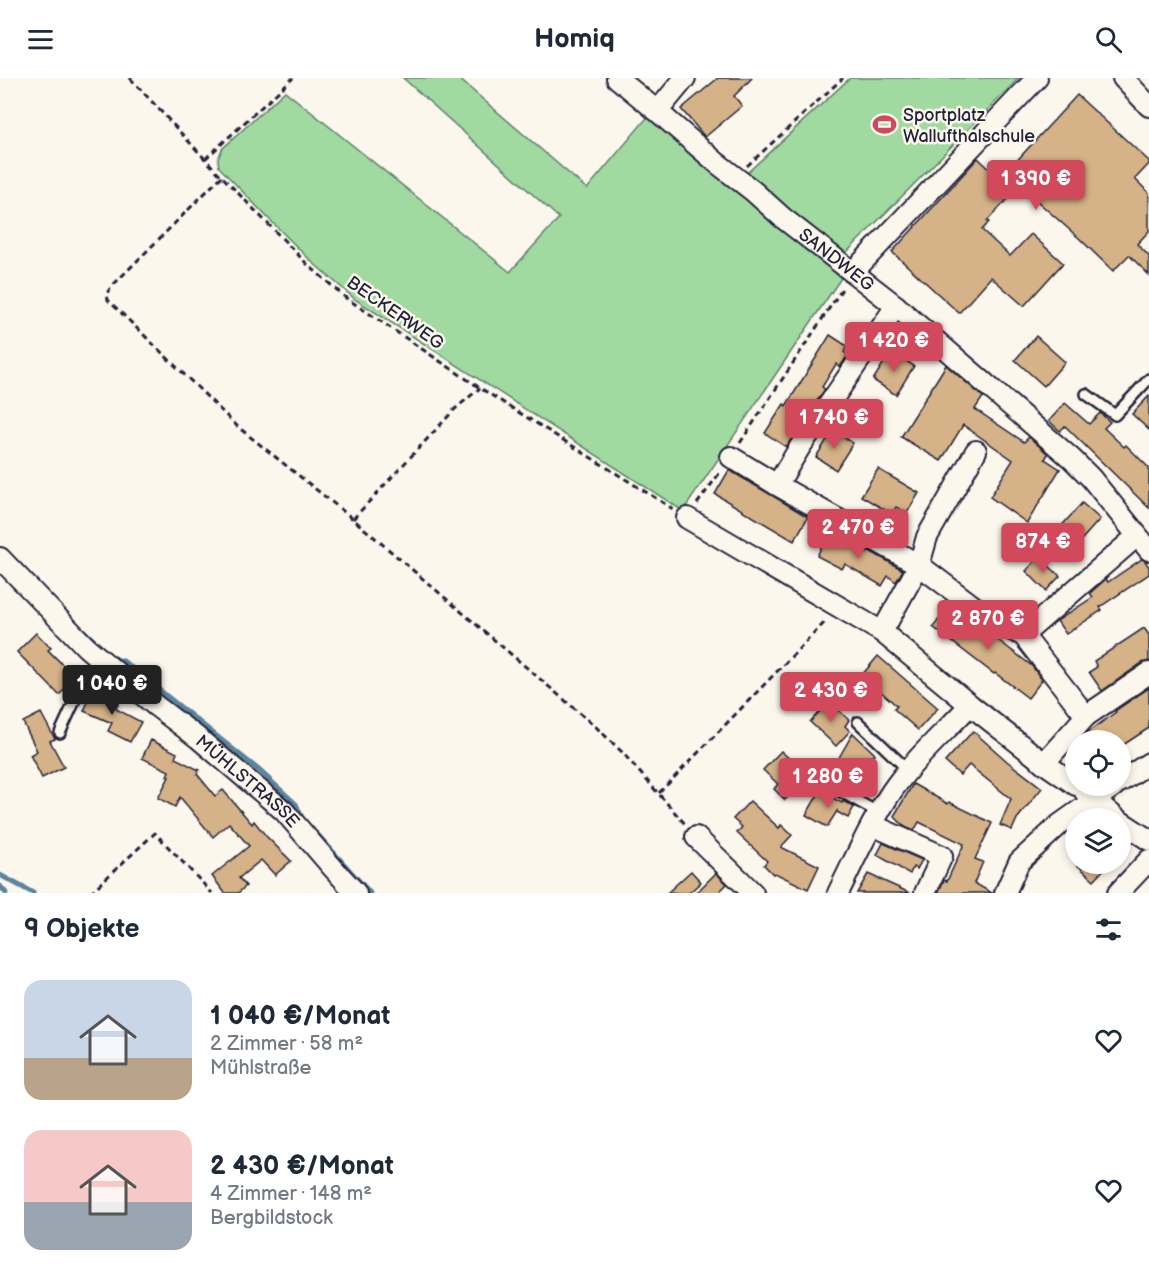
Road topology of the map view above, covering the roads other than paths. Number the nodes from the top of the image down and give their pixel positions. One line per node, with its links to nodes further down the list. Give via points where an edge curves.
1 (617, 78): 7 (street, SANDWEG)
2 (685, 78): 5 (street)
3 (1037, 78): 7 (street)
4 (1123, 78): 6 (street)
5 (661, 106)
6 (1149, 106)
7 (853, 272): 8 (street, SANDWEG)
8 (896, 306): 13 (street); 15 (street, SANDWEG, via 1072,459)
9 (1149, 379): 10 (lane, via 1115,415)
10 (1086, 394)
11 (976, 451): 17 (street, via 927,537)
12 (731, 457): 13 (street)
13 (777, 485): 17 (street)
14 (687, 518): 18 (street)
15 (1143, 543): 19 (street)
16 (0, 558): 20 (street, MÜHLSTRASSE)
17 (919, 565): 18 (street); 19 (street, via 997,624)
18 (882, 632): 22 (street)
19 (1023, 635): 23 (street)
20 (96, 656): 25 (lane); 41 (street, MÜHLSTRASSE, via 284,811)
21 (1149, 673): 23 (street)
22 (970, 705): 26 (street); 28 (street)
23 (1086, 716): 26 (street)
24 (858, 722): 28 (lane)
25 (60, 733)
26 (1044, 763): 31 (street)
27 (1149, 763): 29 (street)
28 (908, 770): 36 (street)
29 (1131, 775)
30 (816, 778): 36 (lane)
31 (1065, 778)
32 (1091, 796): 34 (street)
33 (1099, 796): 34 (street)
34 (1095, 799): 35 (street); 45 (street, via 1019,862)
35 (1105, 808)
36 (875, 819): 43 (street); 44 (street, via 942,856)
37 (1131, 828): 39 (street)
38 (696, 837): 42 (street)
39 (1149, 840)
40 (1149, 860): 46 (street)
41 (356, 893)
42 (753, 893)
43 (838, 893)
44 (925, 893)
45 (1005, 893)
46 (1118, 893)

